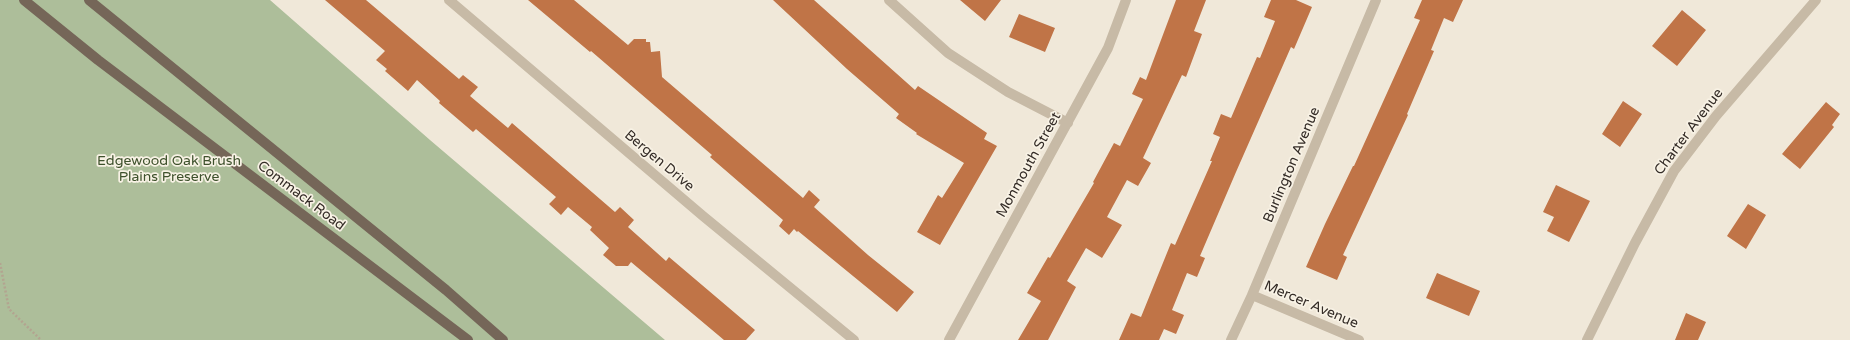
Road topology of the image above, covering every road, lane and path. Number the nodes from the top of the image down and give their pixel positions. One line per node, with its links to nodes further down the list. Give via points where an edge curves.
1 (24, 0): 12 (main road, Commack Road, via 98,60)
2 (89, 0): 13 (main road, Commack Road, via 446,290)
3 (448, 0): 14 (street, Bergen Drive)
4 (889, 0): 8 (street, via 948,53 1008,92)
5 (1126, 0): 8 (street, Monmouth Street, via 1108,48)
6 (1376, 0): 10 (street, Burlington Avenue)
7 (1816, 0): 18 (street, Charter Avenue, via 1716,116 1674,171)
8 (1068, 123): 15 (street, Monmouth Street)
9 (0, 263): 11 (path, via 9,309)
10 (1252, 295): 16 (street, Burlington Avenue); 17 (street, Mercer Avenue)
11 (41, 340)
12 (468, 340)
13 (503, 340)
14 (854, 340)
15 (949, 340)
16 (1231, 340)
17 (1359, 340)
18 (1587, 340)

